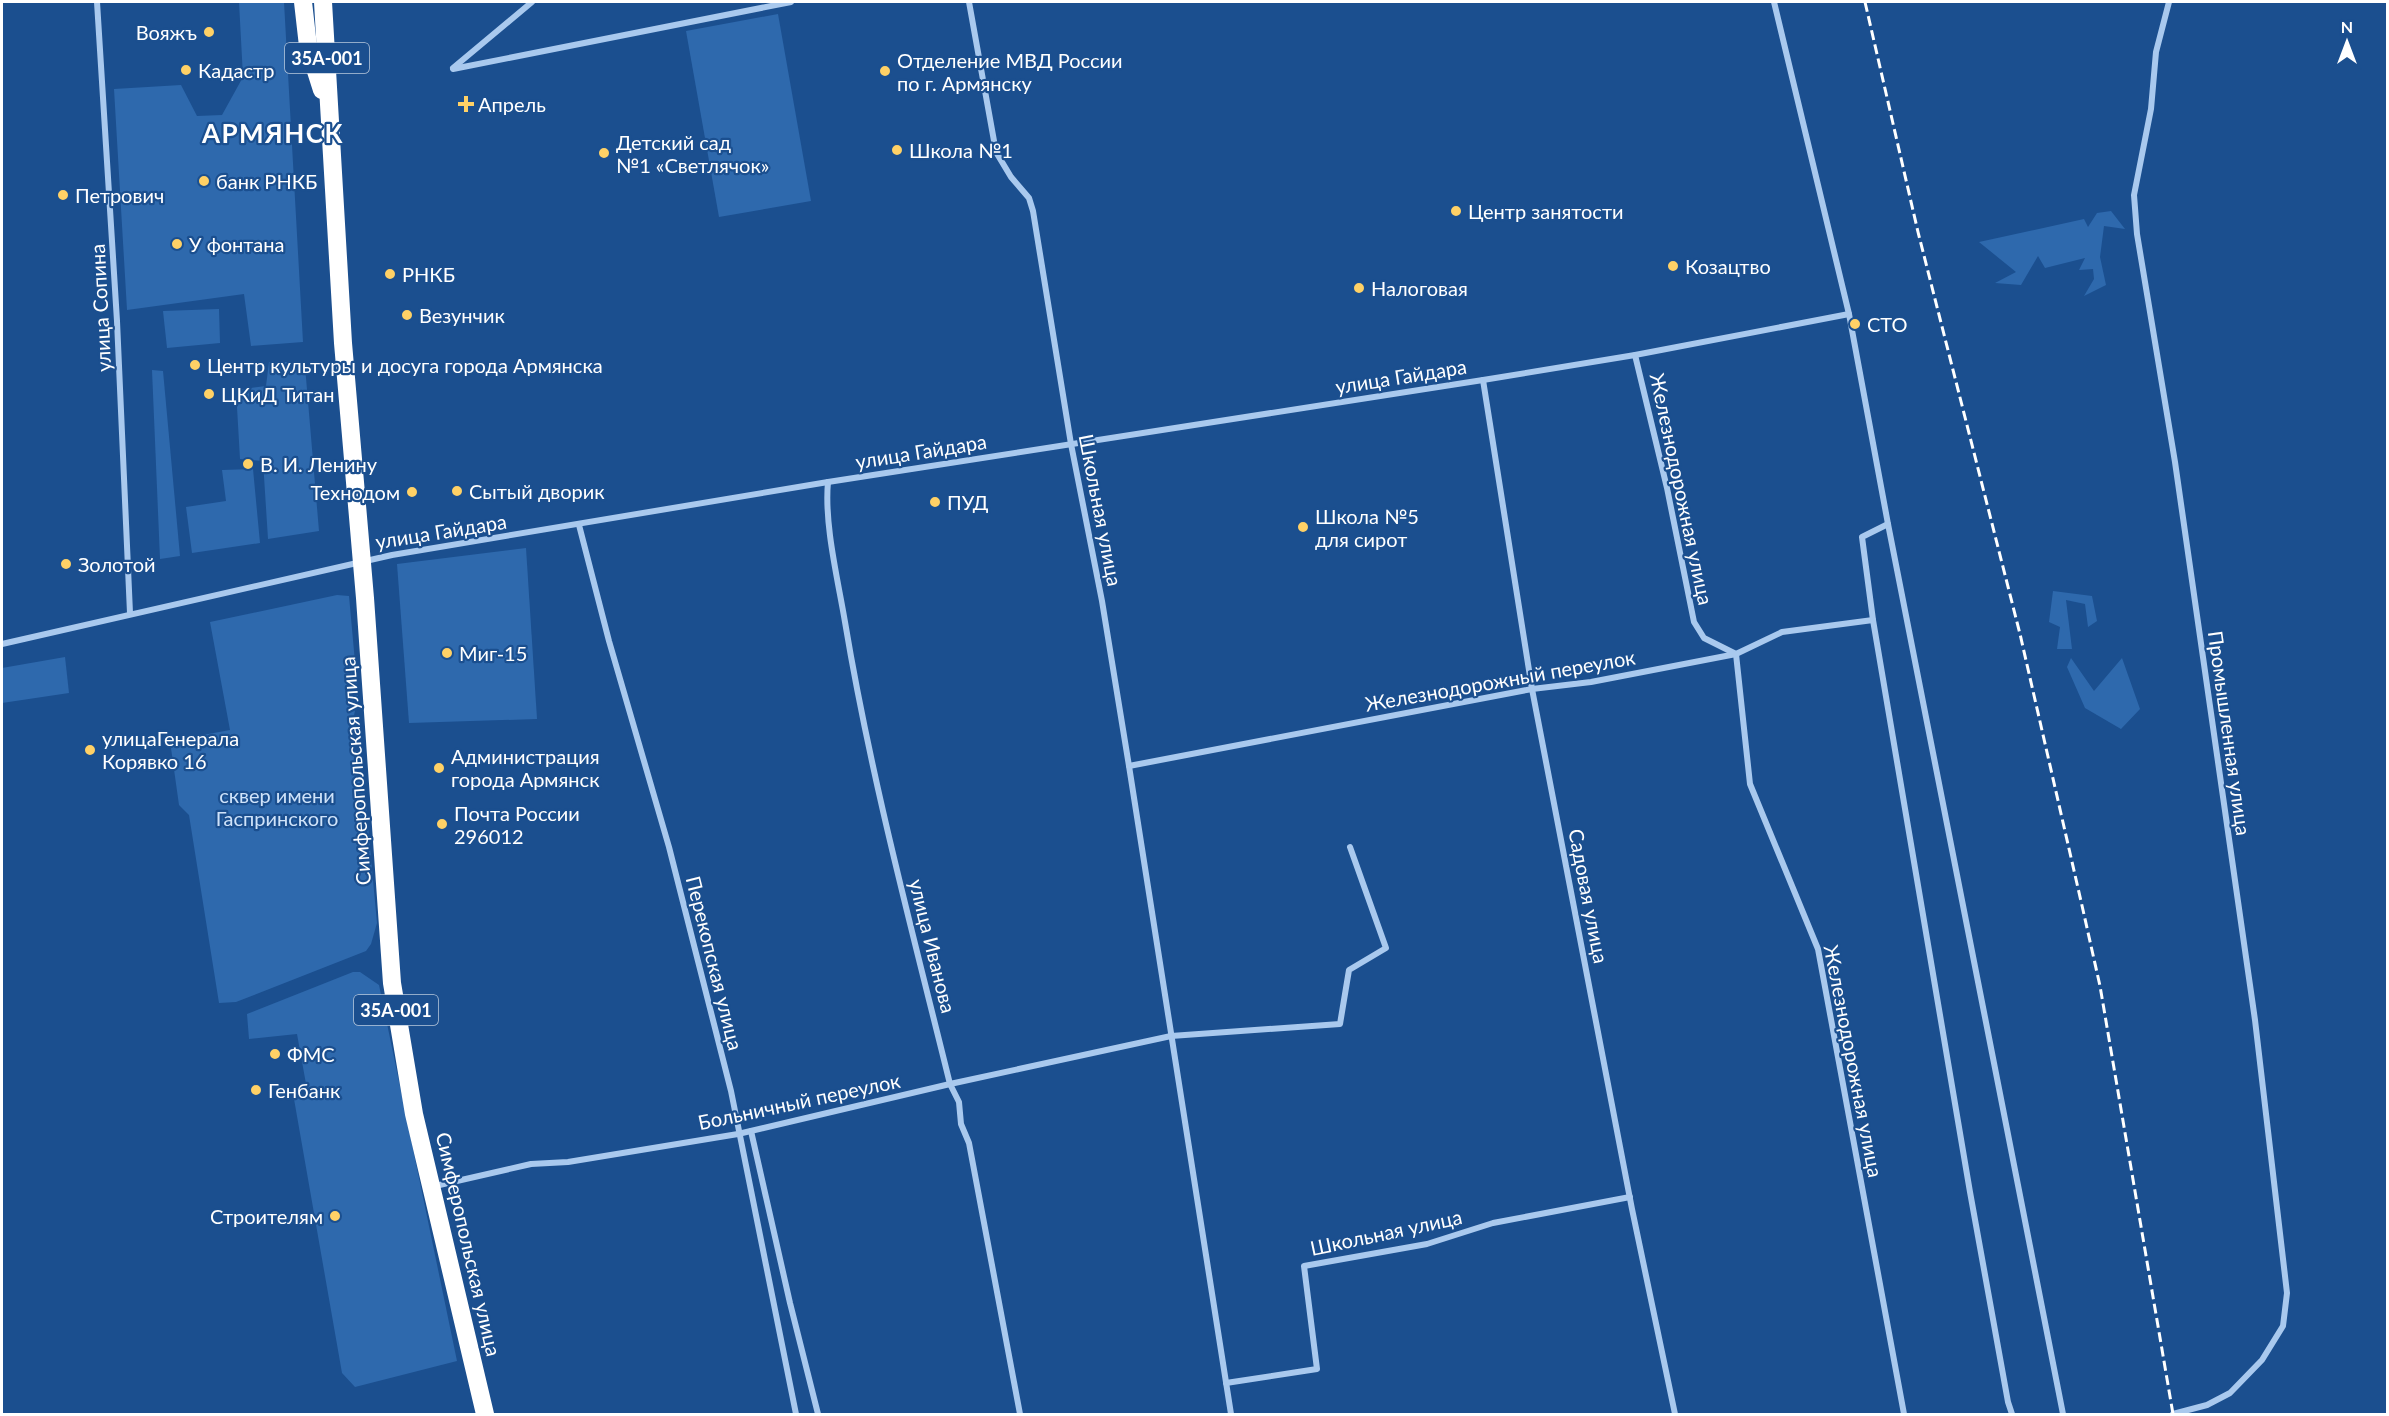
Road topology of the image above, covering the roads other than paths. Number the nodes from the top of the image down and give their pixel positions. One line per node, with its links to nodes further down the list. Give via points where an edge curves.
1 (97, 2): 18 (street, улица Сопина)
2 (303, 2): 9 (highway, Симферопольская улица / 35А-001, via 308,46)
3 (323, 2): 9 (highway, Симферопольская улица / 35А-001)
4 (532, 2): 5 (street, via 453,69)
5 (791, 2)
6 (969, 2): 13 (street, Школьная улица, via 996,152 1029,198 1033,211)
7 (1774, 2): 10 (street)
8 (2169, 2): 41 (street, Промышленная улица, via 2156,52 2151,109 2134,195 2137,234 2175,462 2255,1020 2287,1293 2283,1326 2262,1360 2230,1393 2207,1405)
9 (330, 116): 17 (highway, Симферопольская улица / 35А-001, via 343,343)
10 (1849, 314): 11 (street, улица Гайдара); 15 (street)
11 (1635, 355): 12 (street, улица Гайдара); 21 (street, Железнодорожная улица, via 1695,622 1704,638)
12 (1483, 380): 13 (street, улица Гайдара); 22 (street, Садовая улица)
13 (1071, 444): 14 (street, улица Гайдара); 23 (street, Школьная улица)
14 (828, 482): 16 (street, улица Гайдара); 26 (street, улица Иванова, via 834,550 862,719)
15 (1888, 524): 19 (street, via 1862,537); 40 (street)
16 (579, 525): 17 (street, улица Гайдара); 28 (street, Перекопская улица, via 669,847 731,1091)
17 (362, 560): 18 (street, улица Гайдара); 29 (highway, Симферопольская улица / 35А-001, via 392,983)
18 (130, 613): 20 (street, улица Гайдара)
19 (1873, 620): 21 (street, Железнодорожный переулок, via 1782,632); 39 (street, via 1970,1192)
20 (2, 644)
21 (1736, 654): 22 (street, Железнодорожный переулок, via 1592,682); 38 (street, Железнодорожная улица, via 1750,784 1818,950)
22 (1532, 689): 23 (street, Железнодорожный переулок); 30 (street, Садовая улица)
23 (1129, 766): 25 (street, Школьная улица)
24 (1350, 847): 25 (street, via 1386,948 1349,970 1340,1024)
25 (1171, 1036): 26 (street, Больничный переулок); 31 (street, Школьная улица)
26 (950, 1084): 27 (street, Больничный переулок); 35 (street, улица Иванова, via 959,1102 961,1124 969,1143)
27 (752, 1131): 28 (street, Больничный переулок); 34 (street, via 789,1303)
28 (738, 1134): 29 (street, Больничный переулок, via 568,1162 531,1164); 33 (street, Перекопская улица)
29 (431, 1187): 32 (highway, Симферопольская улица / 35А-001)
30 (1630, 1197): 31 (street, Школьная улица, via 1493,1223 1427,1244 1304,1266 1317,1369); 37 (street, Садовая улица)
31 (1226, 1383): 36 (street, Школьная улица)
32 (485, 1414)
33 (796, 1414)
34 (818, 1414)
35 (1020, 1414)
36 (1231, 1414)
37 (1675, 1414)
38 (1904, 1414)
39 (2013, 1414)
40 (2063, 1414)
41 (2173, 1414)

